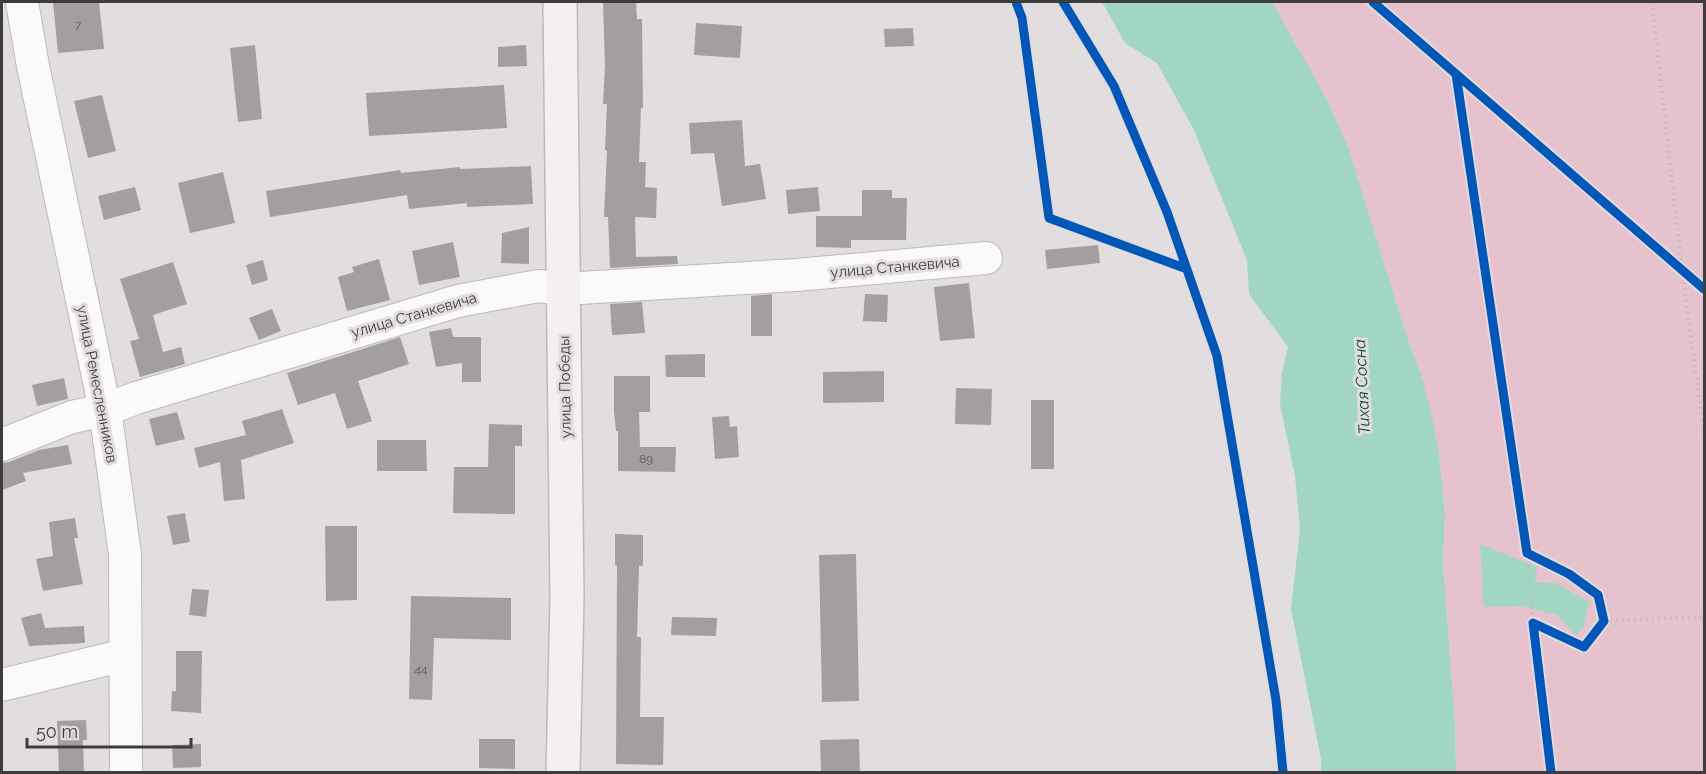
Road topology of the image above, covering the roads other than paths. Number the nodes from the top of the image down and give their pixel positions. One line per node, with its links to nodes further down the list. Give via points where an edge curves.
1 (22, 2): 5 (street, улица Ремесленников)
2 (560, 2): 4 (main road, улица Победы)
3 (986, 258): 4 (street, улица Станкевича, via 796,276)
4 (563, 289): 5 (street, улица Станкевича, via 538,286 458,301); 10 (main road, улица Победы, via 567,598)
5 (105, 410): 6 (street, улица Станкевича, via 72,417); 7 (street, улица Ремесленников, via 125,554)
6 (2, 445)
7 (125, 656): 8 (street); 9 (street, улица Ремесленников)
8 (2, 685)
9 (126, 772)
10 (563, 772)

